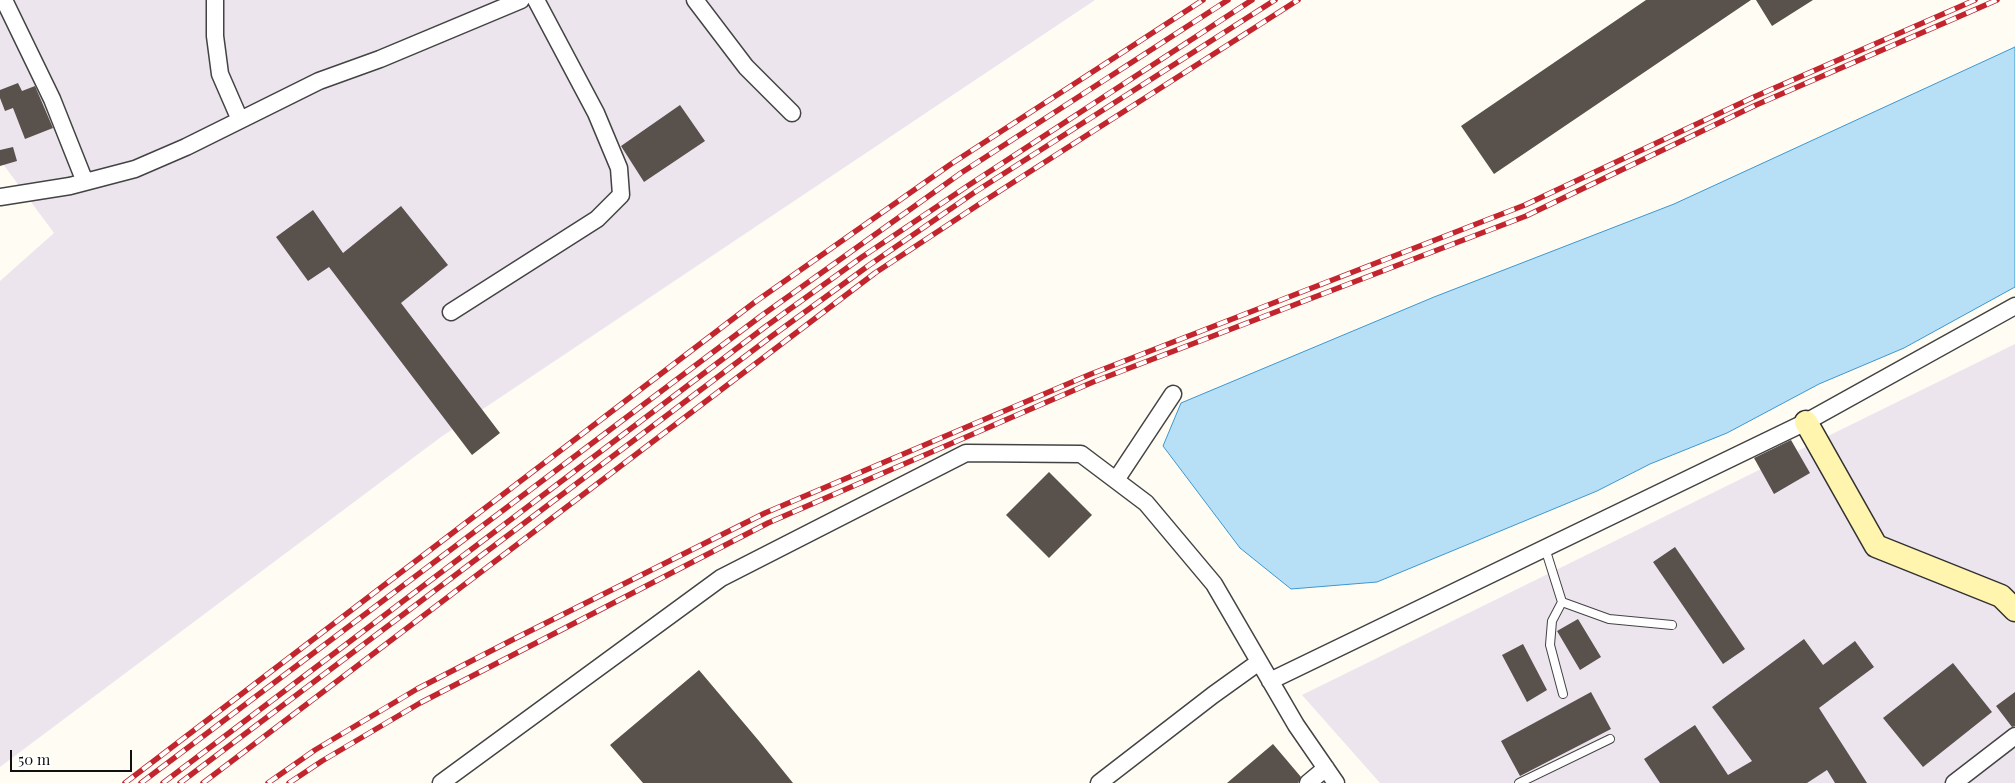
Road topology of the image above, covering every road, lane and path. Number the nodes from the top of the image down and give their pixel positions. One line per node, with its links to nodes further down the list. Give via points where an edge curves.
1 (4, 0): 8 (street, via 52,99)
2 (215, 0): 7 (street, via 220,74)
3 (521, 0): 7 (street, via 320,81)
4 (536, 0): 11 (street, via 596,113 619,168 621,195 597,219)
5 (695, 0): 6 (street, via 746,66)
6 (792, 114)
7 (240, 120): 8 (street, via 134,169)
8 (85, 182): 9 (street)
9 (0, 197)
10 (2015, 306): 13 (street)
11 (451, 312)
12 (1173, 394): 14 (street)
13 (1806, 422): 15 (street); 17 (street, via 1876,546 2002,596)
14 (1116, 480): 19 (street, via 1146,503 1214,584); 25 (street, via 1081,454 966,453 721,578)
15 (1545, 548): 16 (lane); 20 (street)
16 (1562, 602): 18 (lane, via 1609,619); 21 (lane, via 1552,621 1550,645)
17 (2015, 610)
18 (1672, 625)
19 (1259, 662): 20 (street); 26 (street)
20 (1270, 681): 24 (street)
21 (1563, 694)
22 (2015, 736): 30 (street)
23 (1610, 739): 29 (lane)
24 (1326, 768): 27 (street); 28 (street)
25 (441, 783)
26 (1099, 783)
27 (1308, 783)
28 (1336, 783)
29 (1519, 783)
30 (1954, 783)

